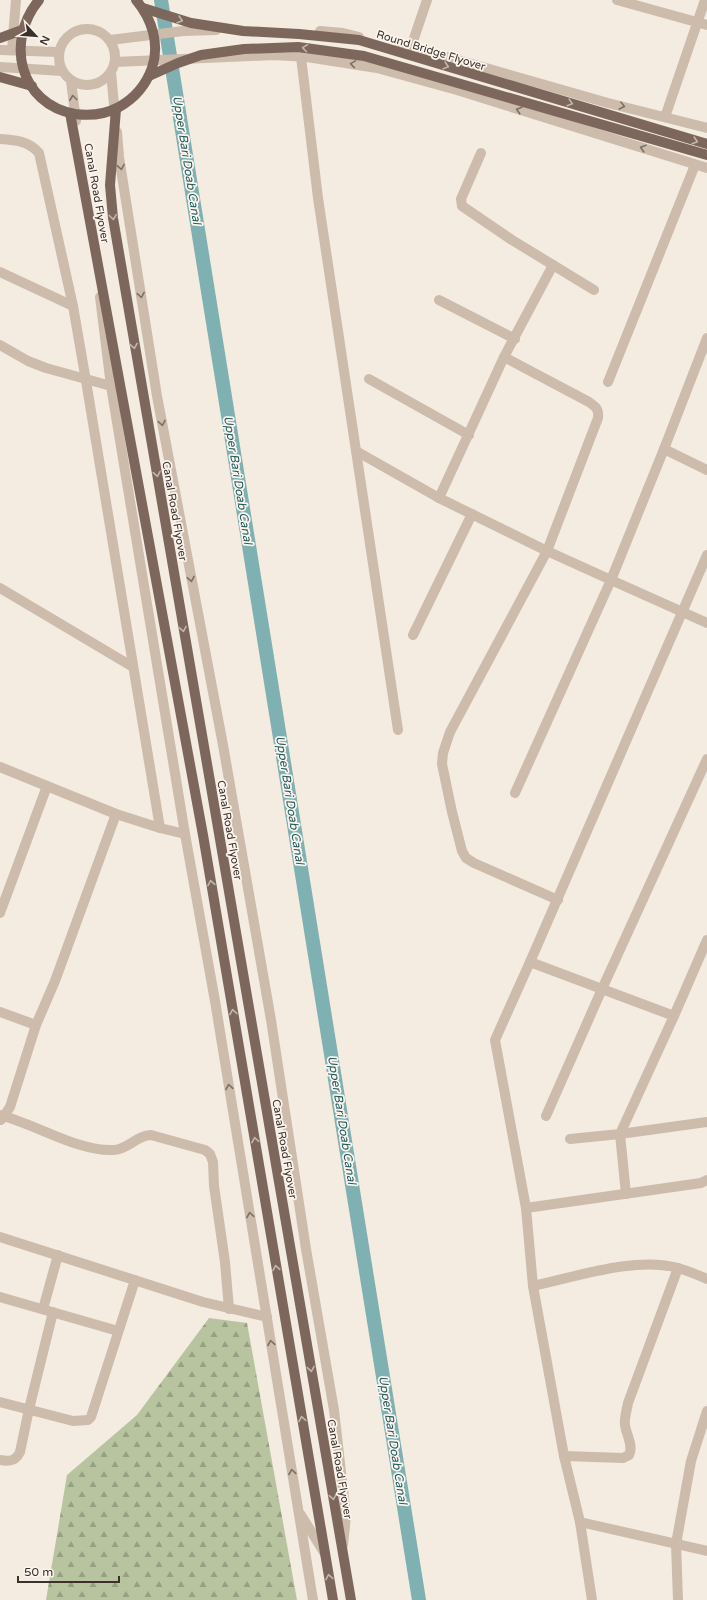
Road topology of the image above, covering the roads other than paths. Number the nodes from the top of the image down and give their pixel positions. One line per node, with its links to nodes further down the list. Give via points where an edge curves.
1 (16, 0): 14 (street)
2 (40, 0): 10 (main road, via 26,19)
3 (136, 0): 7 (main road)
4 (427, 0): 15 (street)
5 (619, 0): 8 (street)
6 (705, 0): 8 (street)
7 (143, 8): 23 (main road, via 151,24 155,42); 32 (main road, Round Bridge Flyover, one-way to 32, via 191,23 243,31 359,40)
8 (702, 24): 29 (street)
9 (274, 29): 12 (street, via 183,31); 15 (street, via 343,33); 17 (street)
10 (22, 30): 11 (main road); 26 (main road, via 22,65)
11 (0, 38)
12 (110, 40): 16 (street, via 92,29 80,29 62,42); 19 (street)
13 (0, 50): 14 (street)
14 (12, 50): 16 (street)
15 (410, 50): 29 (street, one-way to 29, via 451,58)
16 (59, 52): 21 (street)
17 (274, 55): 18 (street); 19 (street)
18 (300, 57): 35 (street, one-way to 18, via 457,90 377,68); 52 (street, via 318,198)
19 (115, 62): 22 (street)
20 (0, 67): 21 (street)
21 (62, 71): 25 (street)
22 (111, 72): 25 (street, via 93,85); 110 (street, one-way to 110, via 119,157 157,396 271,1020 334,1410 346,1516)
23 (149, 76): 27 (main road, via 135,95); 34 (main road, one-way to 23, via 350,54 298,47 244,49 201,55 178,62)
24 (0, 77): 26 (main road)
25 (71, 81): 49 (street, one-way to 25)
26 (32, 86): 28 (main road, via 48,103)
27 (116, 109): 28 (main road, via 93,115); 110 (main road, Canal Road Flyover, one-way to 110, via 110,185 112,218)
28 (70, 113): 109 (main road, Canal Road Flyover, one-way to 28, via 203,835)
29 (664, 117): 30 (street)
30 (707, 128)
31 (0, 139): 41 (street, via 27,143 39,152)
32 (707, 144)
33 (481, 153): 37 (street, via 461,199 462,206)
34 (707, 155)
35 (695, 165): 36 (street); 48 (street)
36 (707, 168)
37 (553, 265): 39 (street); 43 (street)
38 (0, 272): 41 (street)
39 (594, 290)
40 (439, 300): 43 (street)
41 (72, 306): 47 (street)
42 (707, 338): 51 (street)
43 (515, 339): 45 (street)
44 (0, 345): 47 (street, via 28,361)
45 (504, 357): 50 (street); 56 (street, via 589,402 599,412)
46 (369, 379): 50 (street)
47 (86, 381): 49 (street); 63 (street)
48 (608, 382)
49 (111, 386): 71 (street)
50 (469, 435): 54 (street)
51 (664, 449): 53 (street); 58 (street)
52 (356, 451): 54 (street); 64 (street)
53 (707, 470)
54 (439, 498): 55 (street)
55 (472, 514): 56 (street); 62 (street)
56 (547, 551): 58 (street); 72 (street, via 450,732 442,764 458,839 466,858)
57 (707, 556): 60 (street)
58 (611, 580): 60 (street); 68 (street)
59 (0, 588): 63 (street)
60 (682, 612): 61 (street); 72 (street)
61 (707, 623)
62 (413, 635)
63 (133, 667): 70 (street)
64 (398, 730)
65 (707, 759): 76 (street)
66 (0, 767): 67 (street)
67 (47, 786): 69 (street); 73 (street)
68 (515, 793)
69 (116, 814): 70 (street); 79 (street, via 55,981)
70 (160, 828): 71 (street)
71 (185, 834): 98 (street, one-way to 71)
72 (558, 900): 75 (street)
73 (0, 913)
74 (707, 940): 78 (street)
75 (530, 962): 76 (street); 87 (street, via 495,1040)
76 (602, 990): 78 (street); 80 (street)
77 (0, 1012): 79 (street)
78 (674, 1016): 83 (street)
79 (36, 1025): 81 (street, via 10,1107)
80 (546, 1116)
81 (1, 1118): 96 (street, via 101,1150 123,1149 141,1137 150,1135 205,1150 210,1154 213,1162)
82 (707, 1122): 83 (street)
83 (620, 1134): 84 (street); 86 (street)
84 (570, 1139)
85 (707, 1180): 86 (street, via 701,1184)
86 (626, 1194): 87 (street)
87 (526, 1208): 93 (street)
88 (0, 1236): 89 (street)
89 (58, 1255): 92 (street); 95 (street)
90 (678, 1268): 91 (street); 93 (street, via 650,1264 630,1265); 103 (street, via 628,1403 625,1424 631,1453 623,1458)
91 (707, 1279)
92 (135, 1280): 96 (street); 99 (street)
93 (533, 1286): 103 (street)
94 (0, 1297): 95 (street)
95 (43, 1309): 97 (street)
96 (229, 1309): 98 (street)
97 (53, 1312): 99 (street); 101 (street)
98 (267, 1317): 105 (street, one-way to 98)
99 (118, 1331): 101 (street, via 88,1420 73,1421)
100 (0, 1402): 101 (street)
101 (29, 1409): 104 (street, via 17,1458 13,1461)
102 (707, 1412): 107 (street, via 691,1461)
103 (564, 1456): 106 (street)
104 (0, 1460)
105 (298, 1510): 109 (street); 111 (street)
106 (580, 1522): 107 (street); 114 (street)
107 (676, 1544): 108 (street); 115 (street)
108 (707, 1551)
109 (325, 1554): 112 (main road, Canal Road Flyover, one-way to 109)
110 (343, 1554): 113 (main road, Canal Road Flyover)
111 (313, 1600)
112 (332, 1600)
113 (351, 1600)
114 (592, 1600)
115 (678, 1600)

